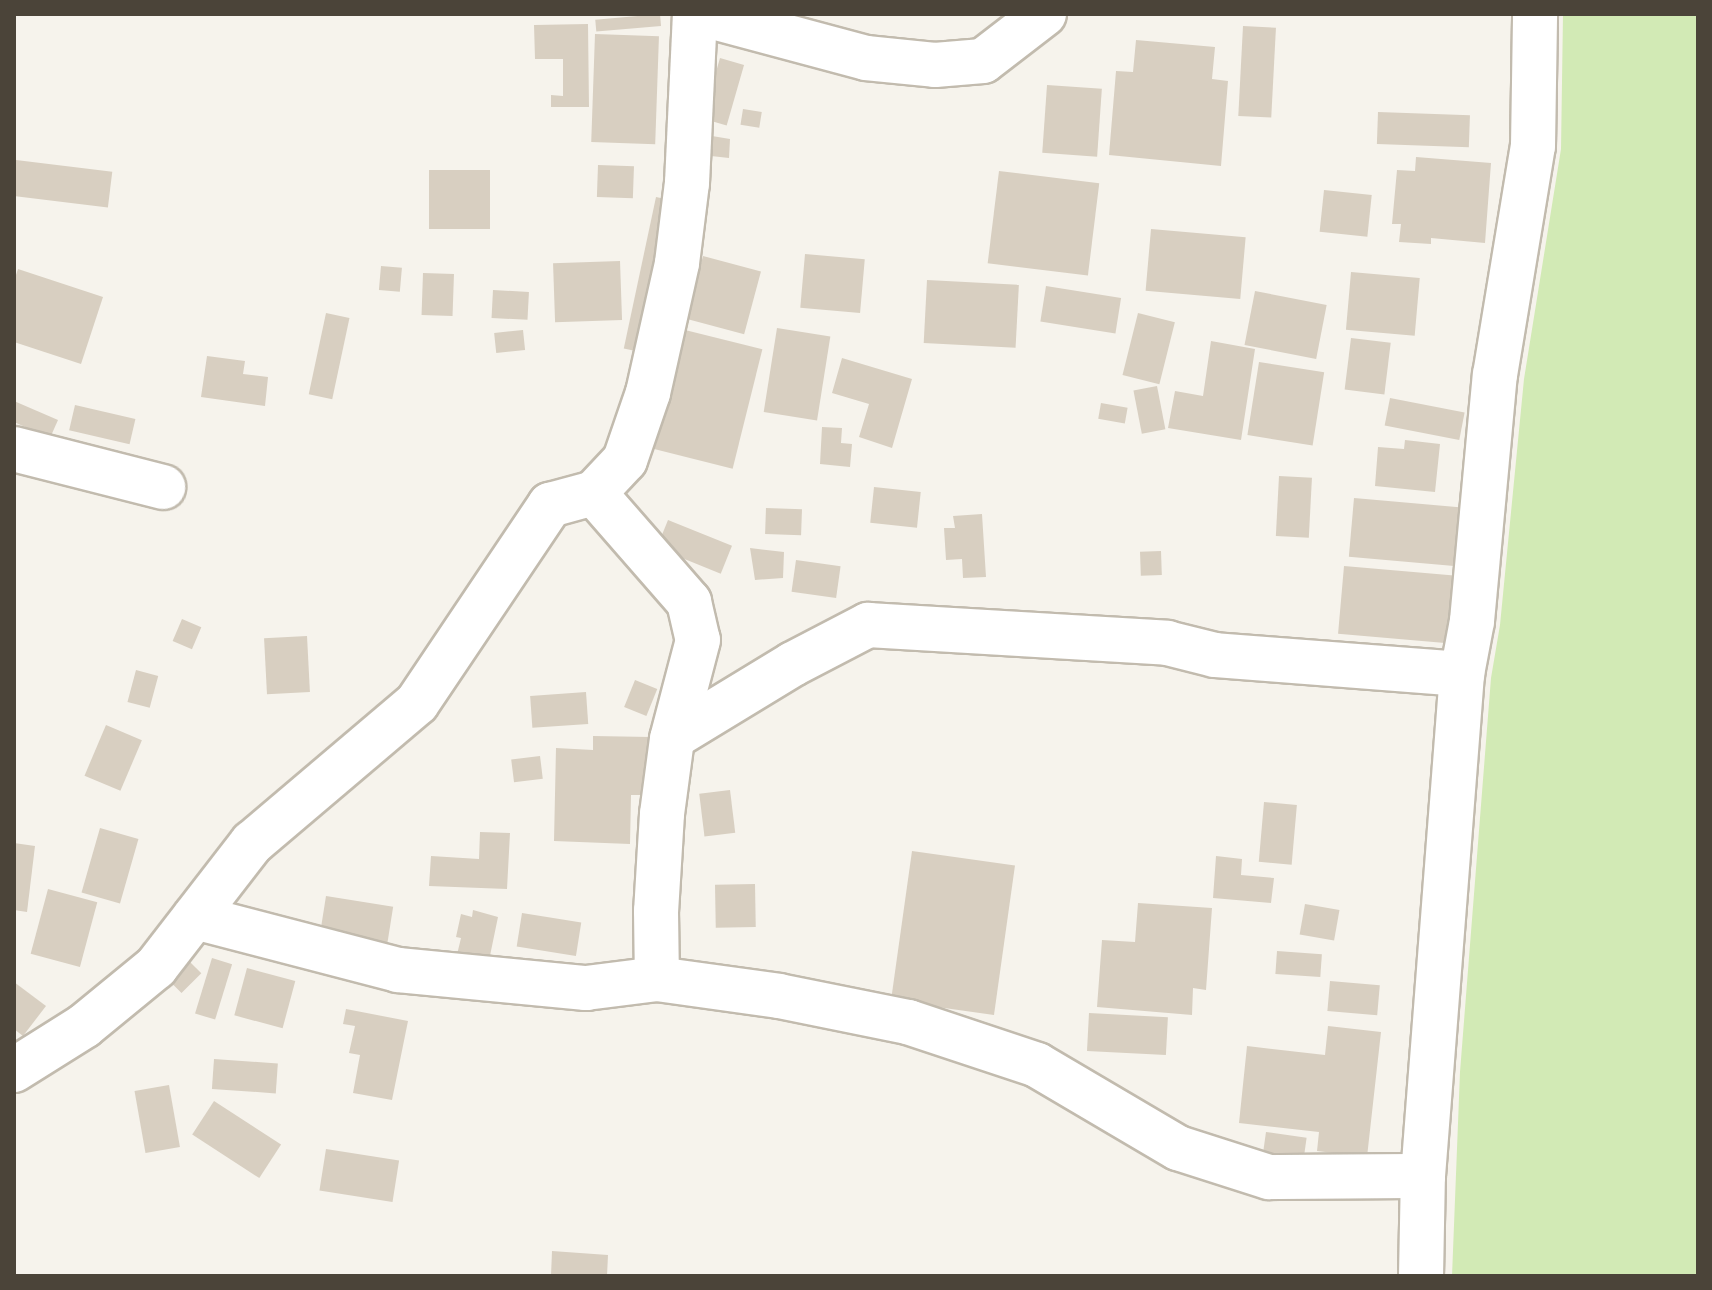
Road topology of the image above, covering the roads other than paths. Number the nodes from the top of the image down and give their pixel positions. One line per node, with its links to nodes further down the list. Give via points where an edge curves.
1 (695, 14): 7 (street, via 687,183 677,263 648,393 625,460)
2 (702, 14): 3 (street, via 866,58 935,65 983,61)
3 (1044, 14)
4 (1535, 14): 8 (street, via 1533,146 1495,375 1472,621)
5 (14, 449): 6 (street)
6 (163, 487)
7 (594, 493): 9 (street, via 689,602 698,640); 10 (street, via 550,505 417,703 252,843)
8 (1462, 674): 9 (street, via 1215,655 1167,643 868,625); 13 (street)
9 (673, 737): 11 (street, via 662,814)
10 (195, 917): 11 (street, via 398,970 586,988); 12 (street, via 156,967 84,1026)
11 (657, 979): 13 (street, via 779,996 922,1027 1037,1065 1178,1148 1269,1177)
12 (14, 1070)
13 (1423, 1176): 14 (street)
14 (1421, 1276)

